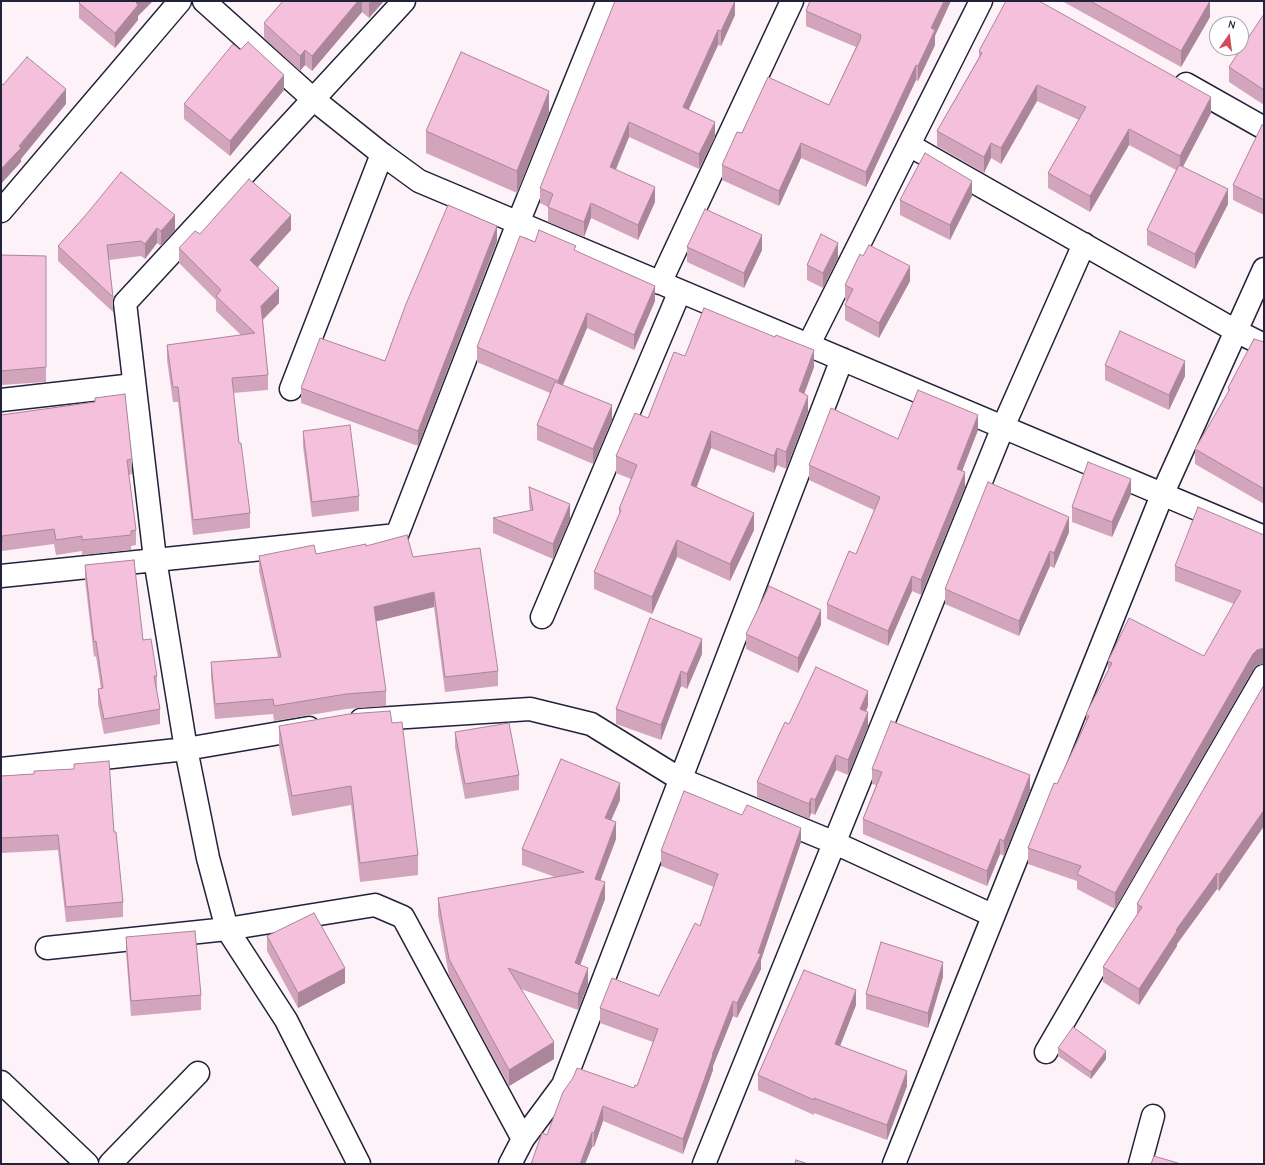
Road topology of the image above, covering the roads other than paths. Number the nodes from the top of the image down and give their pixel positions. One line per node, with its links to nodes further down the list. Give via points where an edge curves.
1 (180, 1): 12 (street)
2 (204, 1): 8 (street)
3 (404, 1): 8 (street)
4 (608, 1): 13 (street)
5 (792, 1): 16 (street)
6 (981, 1): 10 (street)
7 (1167, 74): 9 (street)
8 (314, 99): 11 (street); 22 (street, via 124,303)
9 (1264, 128)
10 (909, 145): 14 (street); 20 (street)
11 (382, 154): 13 (street, via 419,181); 23 (street)
12 (1, 210)
13 (518, 223): 16 (street); 28 (street, via 397,535)
14 (1084, 244): 18 (street); 25 (street)
15 (1264, 269): 18 (street)
16 (660, 283): 17 (street)
17 (680, 291): 20 (street); 30 (street)
18 (1236, 331): 19 (street); 26 (street)
19 (1264, 344)
20 (808, 346): 21 (street)
21 (842, 359): 25 (street); 34 (street)
22 (134, 386): 24 (street); 28 (street)
23 (291, 389)
24 (1, 400)
25 (1003, 427): 26 (street); 35 (street)
26 (1162, 494): 27 (street); 36 (street)
27 (1264, 537)
28 (155, 559): 29 (street); 32 (street)
29 (1, 576)
30 (542, 616)
31 (1264, 676): 39 (street)
32 (186, 749): 33 (street); 34 (street, via 333,724 530,709 591,724); 37 (street, via 208,858)
33 (1, 769)
34 (680, 779): 35 (street); 43 (street, via 563,1085)
35 (835, 843): 36 (street); 48 (street)
36 (992, 915): 49 (street)
37 (227, 929): 38 (street); 43 (street, via 375,905 403,917); 46 (street, via 286,1020)
38 (47, 948)
39 (1046, 1052)
40 (198, 1073): 45 (street)
41 (1, 1082): 44 (street)
42 (1153, 1116): 50 (street)
43 (523, 1139): 47 (street)
44 (87, 1164)
45 (110, 1164)
46 (359, 1164)
47 (510, 1164)
48 (704, 1164)
49 (894, 1164)
50 (1140, 1164)

